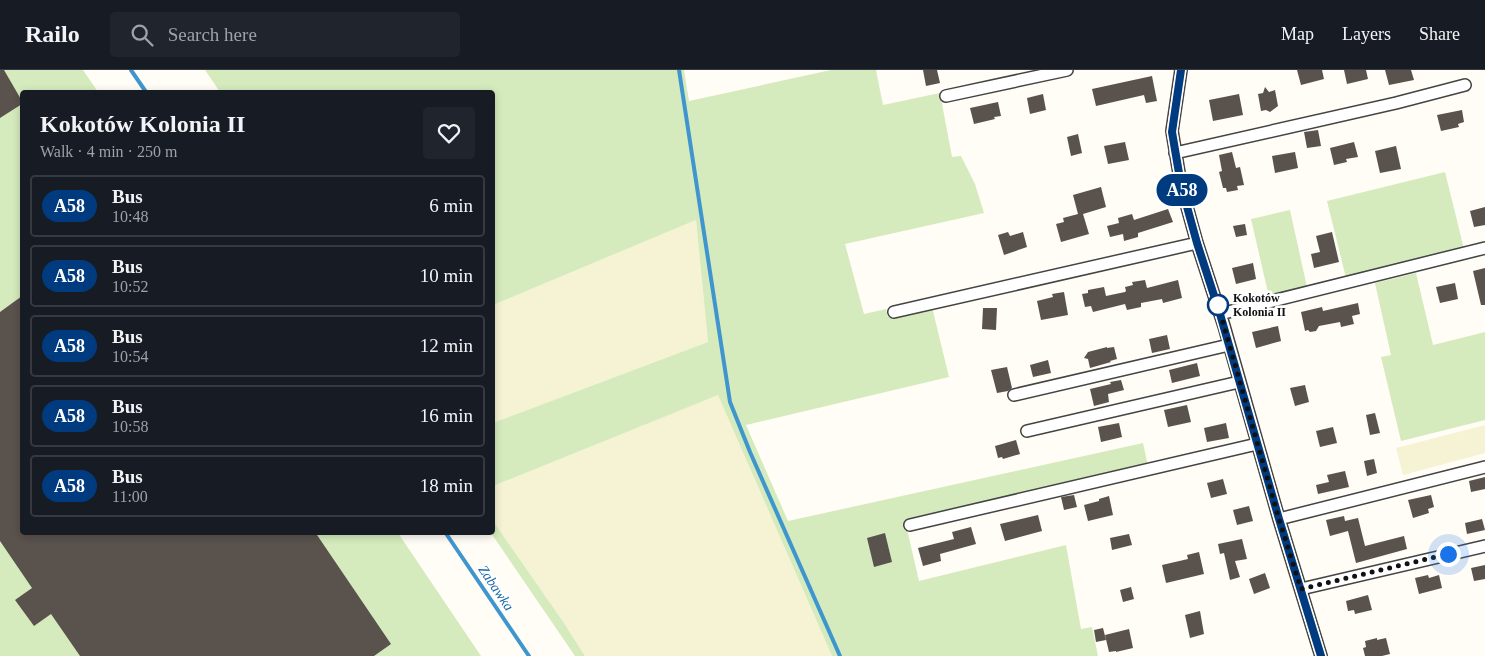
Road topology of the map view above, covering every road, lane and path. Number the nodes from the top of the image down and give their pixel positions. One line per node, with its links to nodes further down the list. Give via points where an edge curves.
1 (1067, 70): 4 (street)
2 (1181, 70): 5 (street, via 1172,132)
3 (1465, 85): 5 (street)
4 (946, 96)
5 (1175, 153): 6 (street)
6 (1197, 243): 8 (street); 9 (street)
7 (1485, 248): 9 (street)
8 (894, 312)
9 (1220, 314): 10 (street)
10 (1229, 345): 11 (street); 12 (street)
11 (1239, 382): 13 (street); 14 (street)
12 (1014, 395)
13 (1027, 431)
14 (1257, 444): 16 (street); 17 (street)
15 (1485, 467): 16 (street)
16 (1279, 519): 19 (street)
17 (910, 525)
18 (1485, 546): 19 (street)
19 (1301, 589): 20 (street)
20 (1321, 656)

